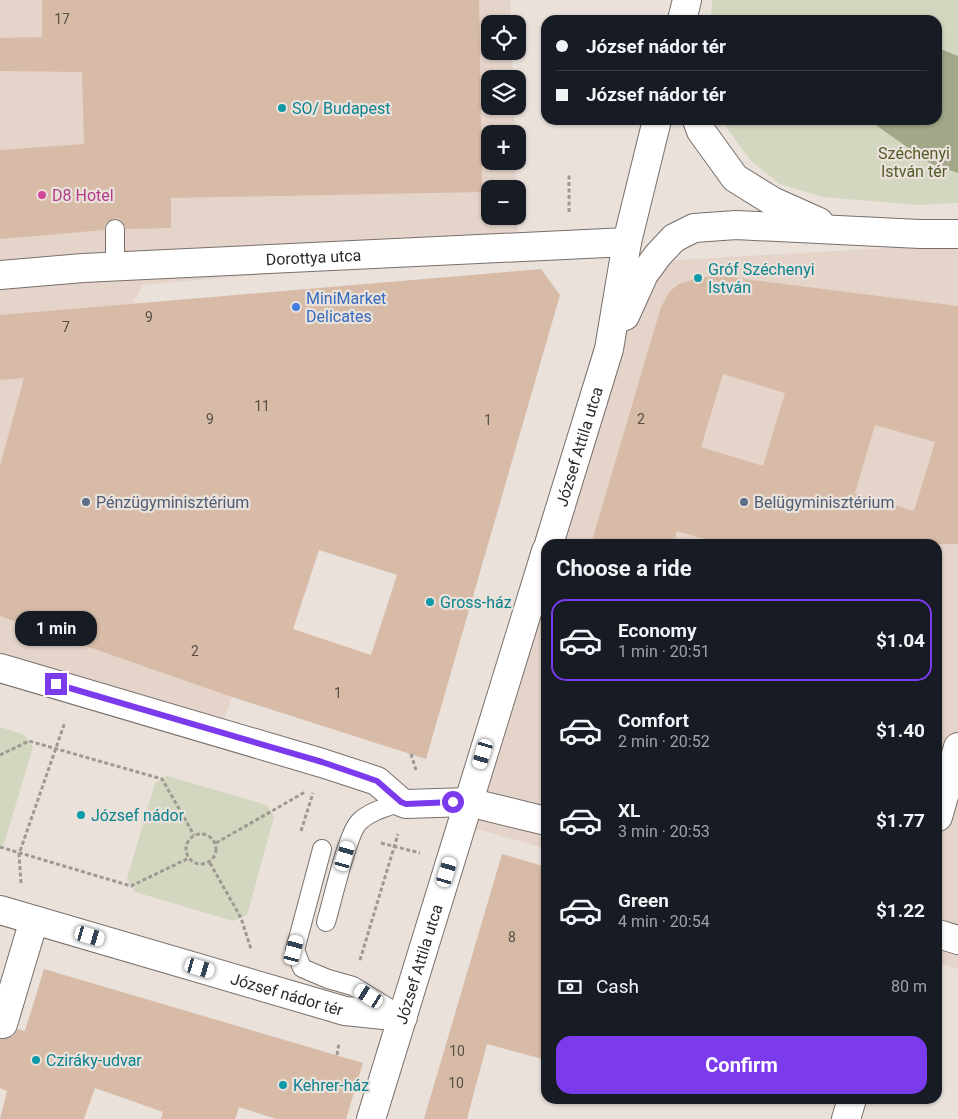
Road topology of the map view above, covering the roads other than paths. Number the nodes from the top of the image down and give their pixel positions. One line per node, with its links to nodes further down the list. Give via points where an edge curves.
1 (672, 0): 3 (street)
2 (687, 0): 4 (street)
3 (672, 15)
4 (683, 15)
5 (656, 125): 10 (street)
6 (699, 125): 8 (street, via 736,178 772,201)
7 (115, 229): 11 (lane)
8 (834, 229): 9 (street); 13 (street, via 736,224 694,228 674,238 644,274)
9 (958, 234)
10 (627, 242): 11 (street, Dorottya utca); 13 (street)
11 (115, 267): 12 (street, Dorottya utca)
12 (0, 275)
13 (609, 349): 14 (street, József Attila utca)
14 (551, 539)
15 (541, 567): 18 (street, József Attila utca)
16 (0, 668): 20 (street, via 377,781)
17 (958, 747): 19 (street)
18 (468, 802): 20 (street, via 406,804); 21 (street); 28 (street, József Attila utca)
19 (942, 803)
20 (400, 814): 25 (lane, via 377,810 358,822)
21 (541, 820)
22 (322, 850): 28 (lane, via 294,950 302,968 353,986)
23 (0, 910): 24 (street, József nádor tér)
24 (34, 920): 28 (street, József nádor tér, via 345,1011); 29 (street)
25 (326, 922)
26 (942, 935): 27 (street)
27 (958, 940)
28 (402, 1017): 31 (street, József Attila utca)
29 (3, 1024)
30 (850, 1104): 32 (street)
31 (371, 1119)
32 (846, 1119)

